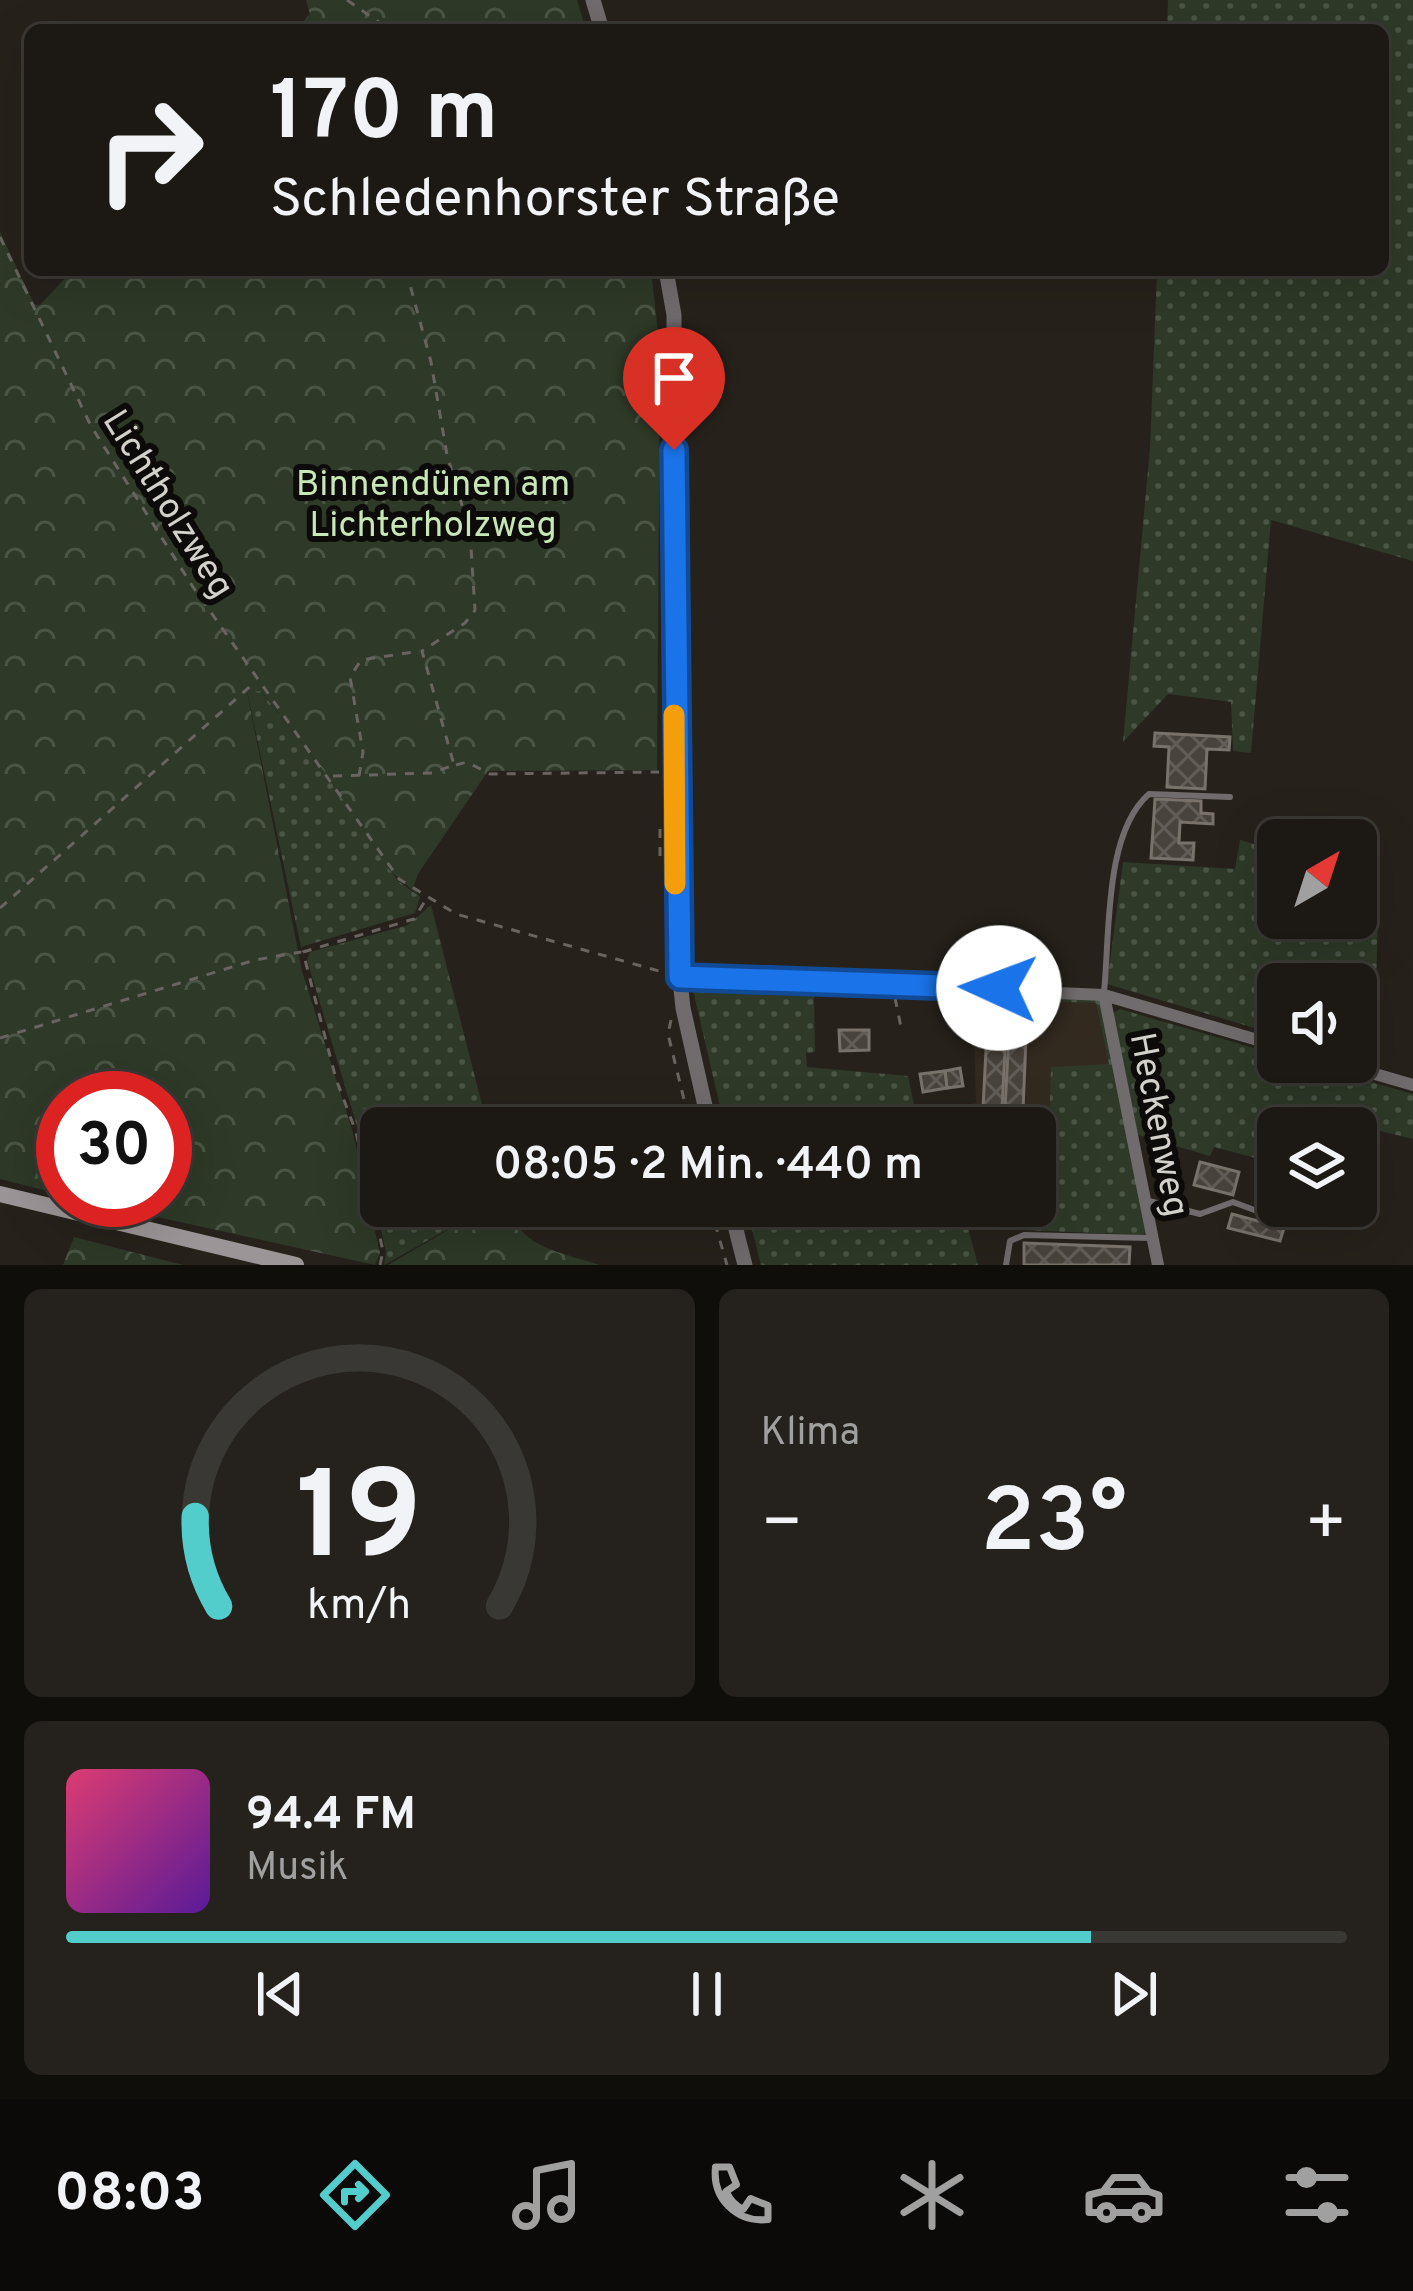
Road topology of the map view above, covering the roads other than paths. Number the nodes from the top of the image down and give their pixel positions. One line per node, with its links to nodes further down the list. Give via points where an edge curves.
1 (667, 276): 3 (street, via 674,315)
2 (1230, 797): 4 (lane, via 1149,794 1132,808 1120,833)
3 (673, 975): 4 (street, Heckenweg); 8 (street)
4 (1104, 995): 5 (street, Heckenweg); 10 (street, Heckenweg)
5 (1257, 1040)
6 (1377, 1075): 7 (street)
7 (1413, 1085)
8 (705, 1107)
9 (0, 1194): 14 (main road)
10 (1145, 1200): 11 (lane, via 1200,1214 1232,1202); 13 (street, Heckenweg)
11 (1257, 1211)
12 (735, 1227): 15 (street)
13 (1153, 1238): 16 (lane, via 1024,1234 1010,1241); 17 (street, Heckenweg)
14 (296, 1265)
15 (745, 1265)
16 (1006, 1265)
17 (1158, 1265)

